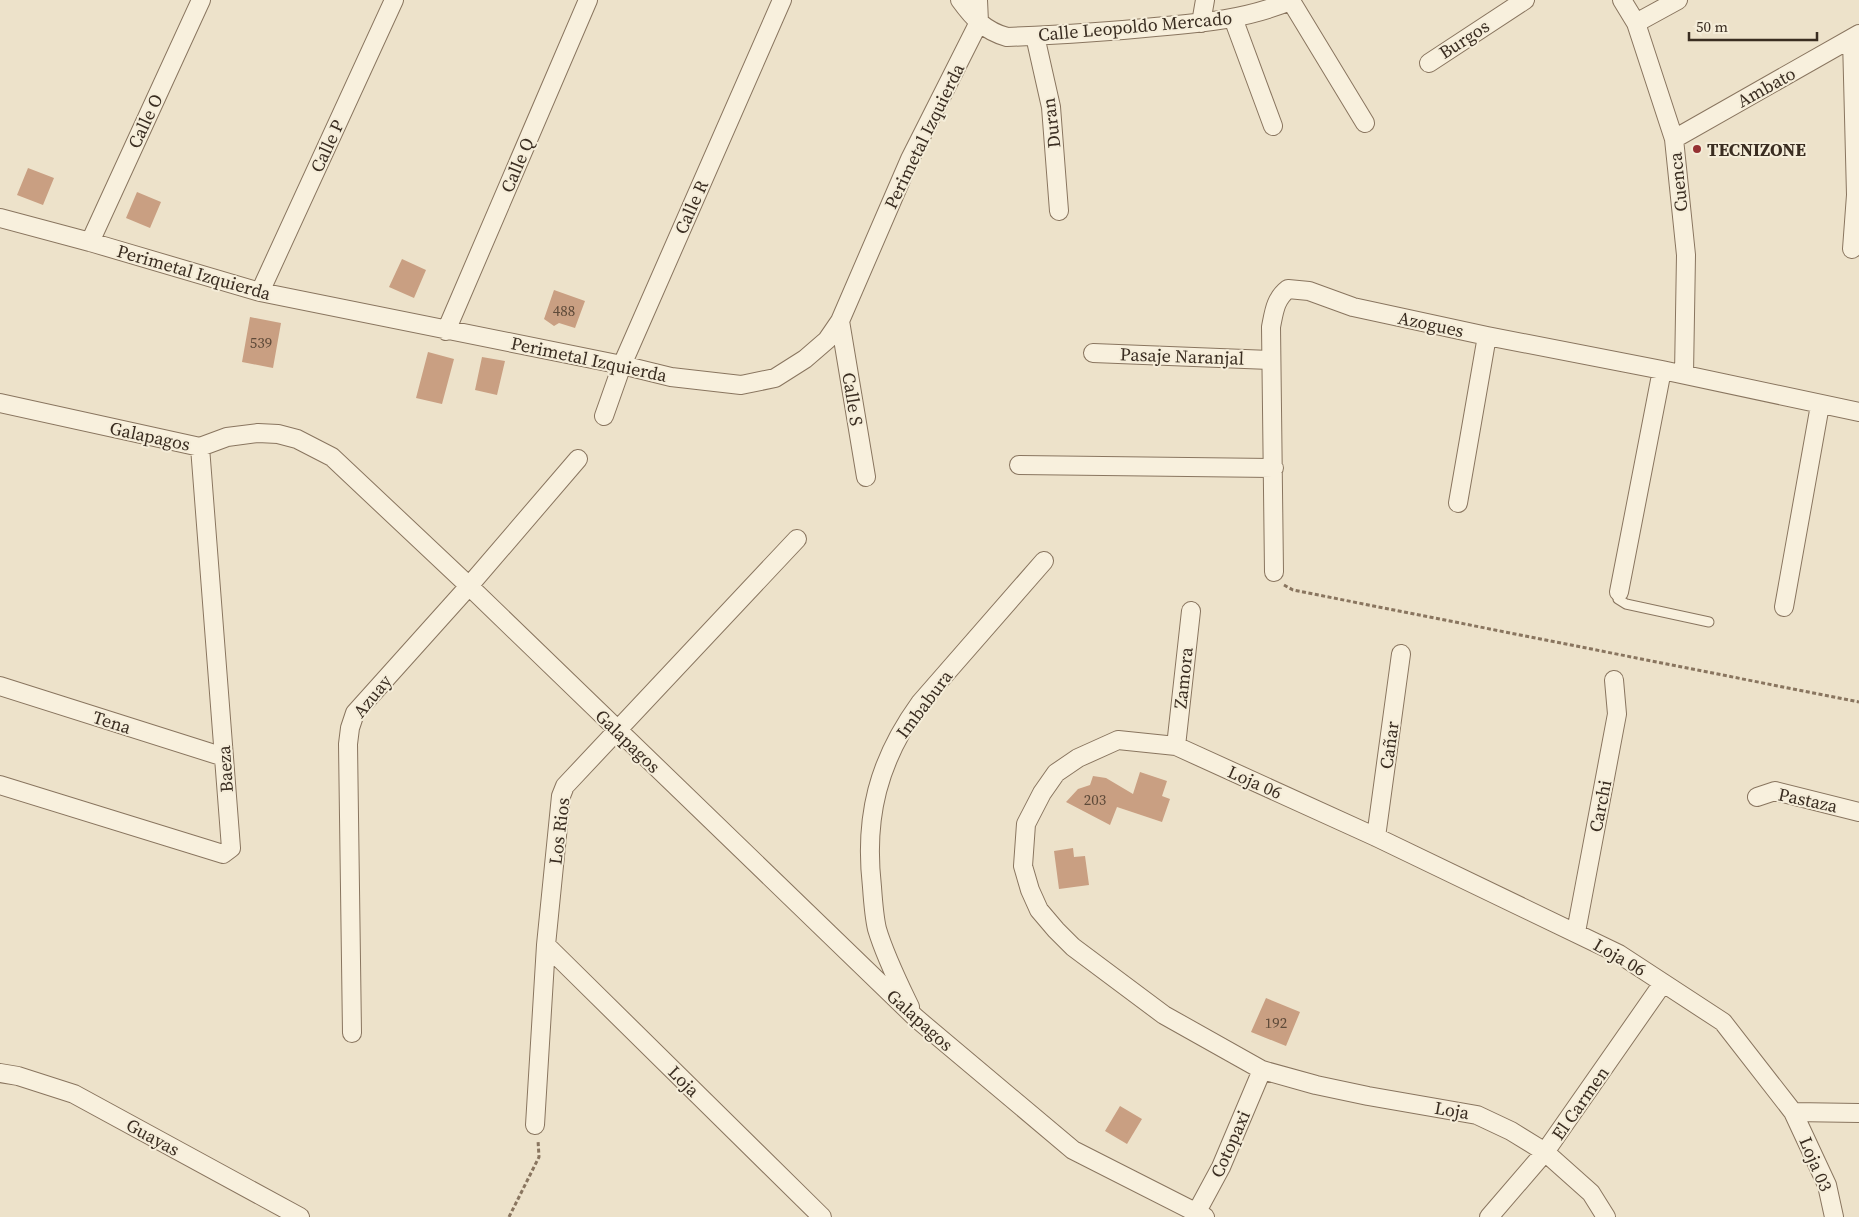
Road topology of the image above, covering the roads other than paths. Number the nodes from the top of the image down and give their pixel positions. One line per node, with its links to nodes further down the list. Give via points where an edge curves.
1 (201, 0): 25 (street, Calle O)
2 (394, 0): 27 (street, Calle P)
3 (588, 0): 29 (street, Calle Q)
4 (782, 0): 33 (street, Calle R)
5 (960, 0): 13 (street, Calle Leopoldo Mercado)
6 (978, 0): 13 (street)
7 (1205, 0): 14 (street)
8 (1292, 0): 12 (street, Calle Leopoldo Mercado); 19 (street)
9 (1525, 0): 18 (street, Burgos)
10 (1622, 0): 15 (street, Cuenca)
11 (1678, 0): 15 (street)
12 (1233, 18): 14 (street, Calle Leopoldo Mercado); 20 (street)
13 (979, 22): 16 (street, Calle Leopoldo Mercado, via 992,33 1007,37); 28 (street, Perimetal Izquierda, via 910,159)
14 (1201, 23): 16 (street, Calle Leopoldo Mercado)
15 (1636, 23): 21 (street, Cuenca)
16 (1035, 36): 23 (street, Duran, via 1051,107)
17 (1856, 36): 21 (street, Ambato); 22 (street)
18 (1429, 63)
19 (1365, 123)
20 (1273, 126)
21 (1674, 139): 35 (street, Cuenca, via 1686,255)
22 (1858, 195): 26 (street)
23 (1059, 211)
24 (0, 218): 25 (street, Perimetal Izquierda)
25 (90, 242): 27 (street, Perimetal Izquierda)
26 (1852, 249)
27 (260, 292): 29 (street, Perimetal Izquierda)
28 (840, 321): 33 (street, Perimetal Izquierda, via 827,340 805,359 767,380 741,385 672,377); 44 (street, Calle S)
29 (446, 330): 33 (street, Perimetal Izquierda)
30 (1487, 336): 32 (street, Azogues, via 1353,307 1309,291 1288,289 1276,302); 34 (street, Azogues); 45 (street)
31 (1093, 353): 32 (street, Pasaje Naranjal)
32 (1270, 360): 43 (street, Azogues)
33 (622, 364): 39 (street, Calle R)
34 (1662, 370): 35 (street, Azogues); 50 (street)
35 (1684, 374): 37 (street, Azogues)
36 (0, 403): 40 (street, Galapagos)
37 (1820, 405): 38 (street, Azogues); 51 (street)
38 (1859, 412)
39 (604, 416)
40 (200, 447): 49 (street, Galapagos, via 227,437 258,433 297,439 332,458); 59 (street, Baeza)
41 (578, 459): 49 (street, Azuay)
42 (1019, 465): 43 (street)
43 (1274, 468): 48 (street, Azogues)
44 (866, 477)
45 (1458, 503)
46 (797, 538): 57 (street, Los Rios)
47 (1044, 561): 67 (street, Imbabura, via 920,703 905,724 880,777 869,839 877,928 893,973)
48 (1274, 572)
49 (468, 586): 57 (street, Galapagos); 68 (street, Azuay, via 352,719 348,744)
50 (1619, 592): 53 (lane, via 1618,599 1626,604)
51 (1784, 607)
52 (1191, 611): 58 (street, Zamora)
53 (1709, 622)
54 (1402, 654): 63 (street, Cañar)
55 (1614, 680): 64 (street, Carchi, via 1617,714)
56 (0, 686): 59 (street, Tena)
57 (616, 730): 65 (street, Los Rios, via 565,786 561,796); 67 (street, Galapagos)
58 (1176, 746): 63 (street, Loja 06); 69 (street, Loja 06, via 1118,740 1078,758 1056,773 1026,824 1023,866 1039,910 1073,947 1164,1015)
59 (224, 757): 60 (street, Baeza, via 231,848 223,854)
60 (0, 785)
61 (1757, 797): 62 (street, Pastaza, via 1775,790)
62 (1859, 812)
63 (1376, 837): 64 (street, Loja 06)
64 (1576, 932): 66 (street, Loja 06, via 1619,954)
65 (546, 945): 73 (street, Los Rios); 77 (street, Loja)
66 (1663, 983): 71 (street, Loja 06, via 1723,1022); 74 (street, El Carmen)
67 (916, 1018): 75 (street, Galapagos, via 1073,1150)
68 (352, 1033)
69 (1262, 1070): 74 (street, Loja, via 1316,1086 1477,1115 1511,1130); 75 (street, Cotopaxi)
70 (0, 1073): 76 (street, Guayas, via 74,1094)
71 (1793, 1112): 72 (street); 80 (street, Loja 03, via 1827,1185)
72 (1859, 1113)
73 (535, 1125)
74 (1545, 1152): 78 (street, El Carmen); 79 (street, Loja, via 1591,1193)
75 (1198, 1216)
76 (300, 1217)
77 (822, 1217)
78 (1489, 1217)
79 (1606, 1217)
80 (1834, 1217)

